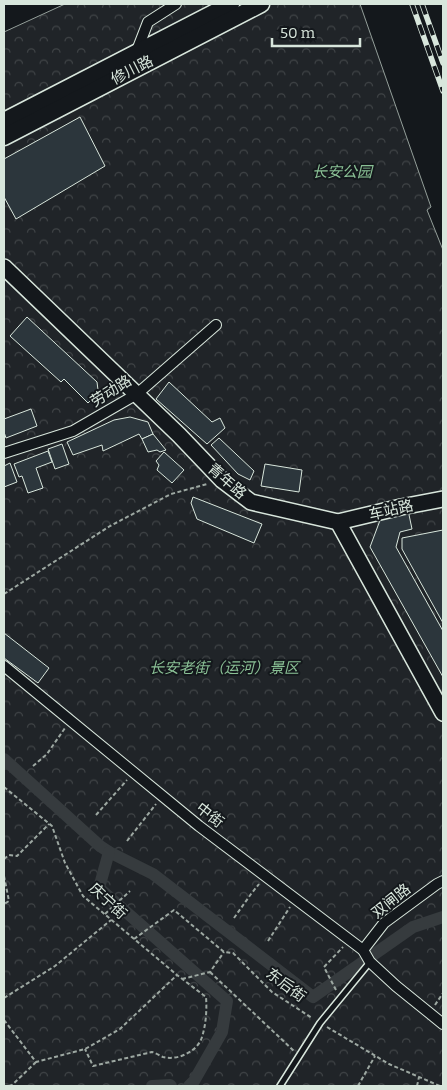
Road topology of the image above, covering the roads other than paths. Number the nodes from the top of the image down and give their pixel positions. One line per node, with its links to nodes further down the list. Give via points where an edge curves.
1 (176, 4): 4 (street, via 148,22)
2 (231, 4): 4 (main road, 修川路)
3 (261, 4): 6 (main road, 修川路)
4 (135, 54): 5 (main road, 修川路)
5 (4, 121)
6 (4, 137)
7 (4, 267): 9 (street, 青年路)
8 (216, 325): 9 (street, 劳动路)
9 (137, 394): 10 (street, 劳动路, via 74,431); 12 (street, 青年路, via 222,480 252,502)
10 (4, 453)
11 (443, 499): 12 (street, 车站路)
12 (338, 522): 14 (street)
13 (4, 666): 16 (street, 中街, via 199,826)
14 (443, 714)
15 (443, 881): 16 (street, 双闸路, via 384,923)
16 (367, 956): 17 (street, 中街, via 396,986); 18 (lane)
17 (443, 1024)
18 (280, 1086)

